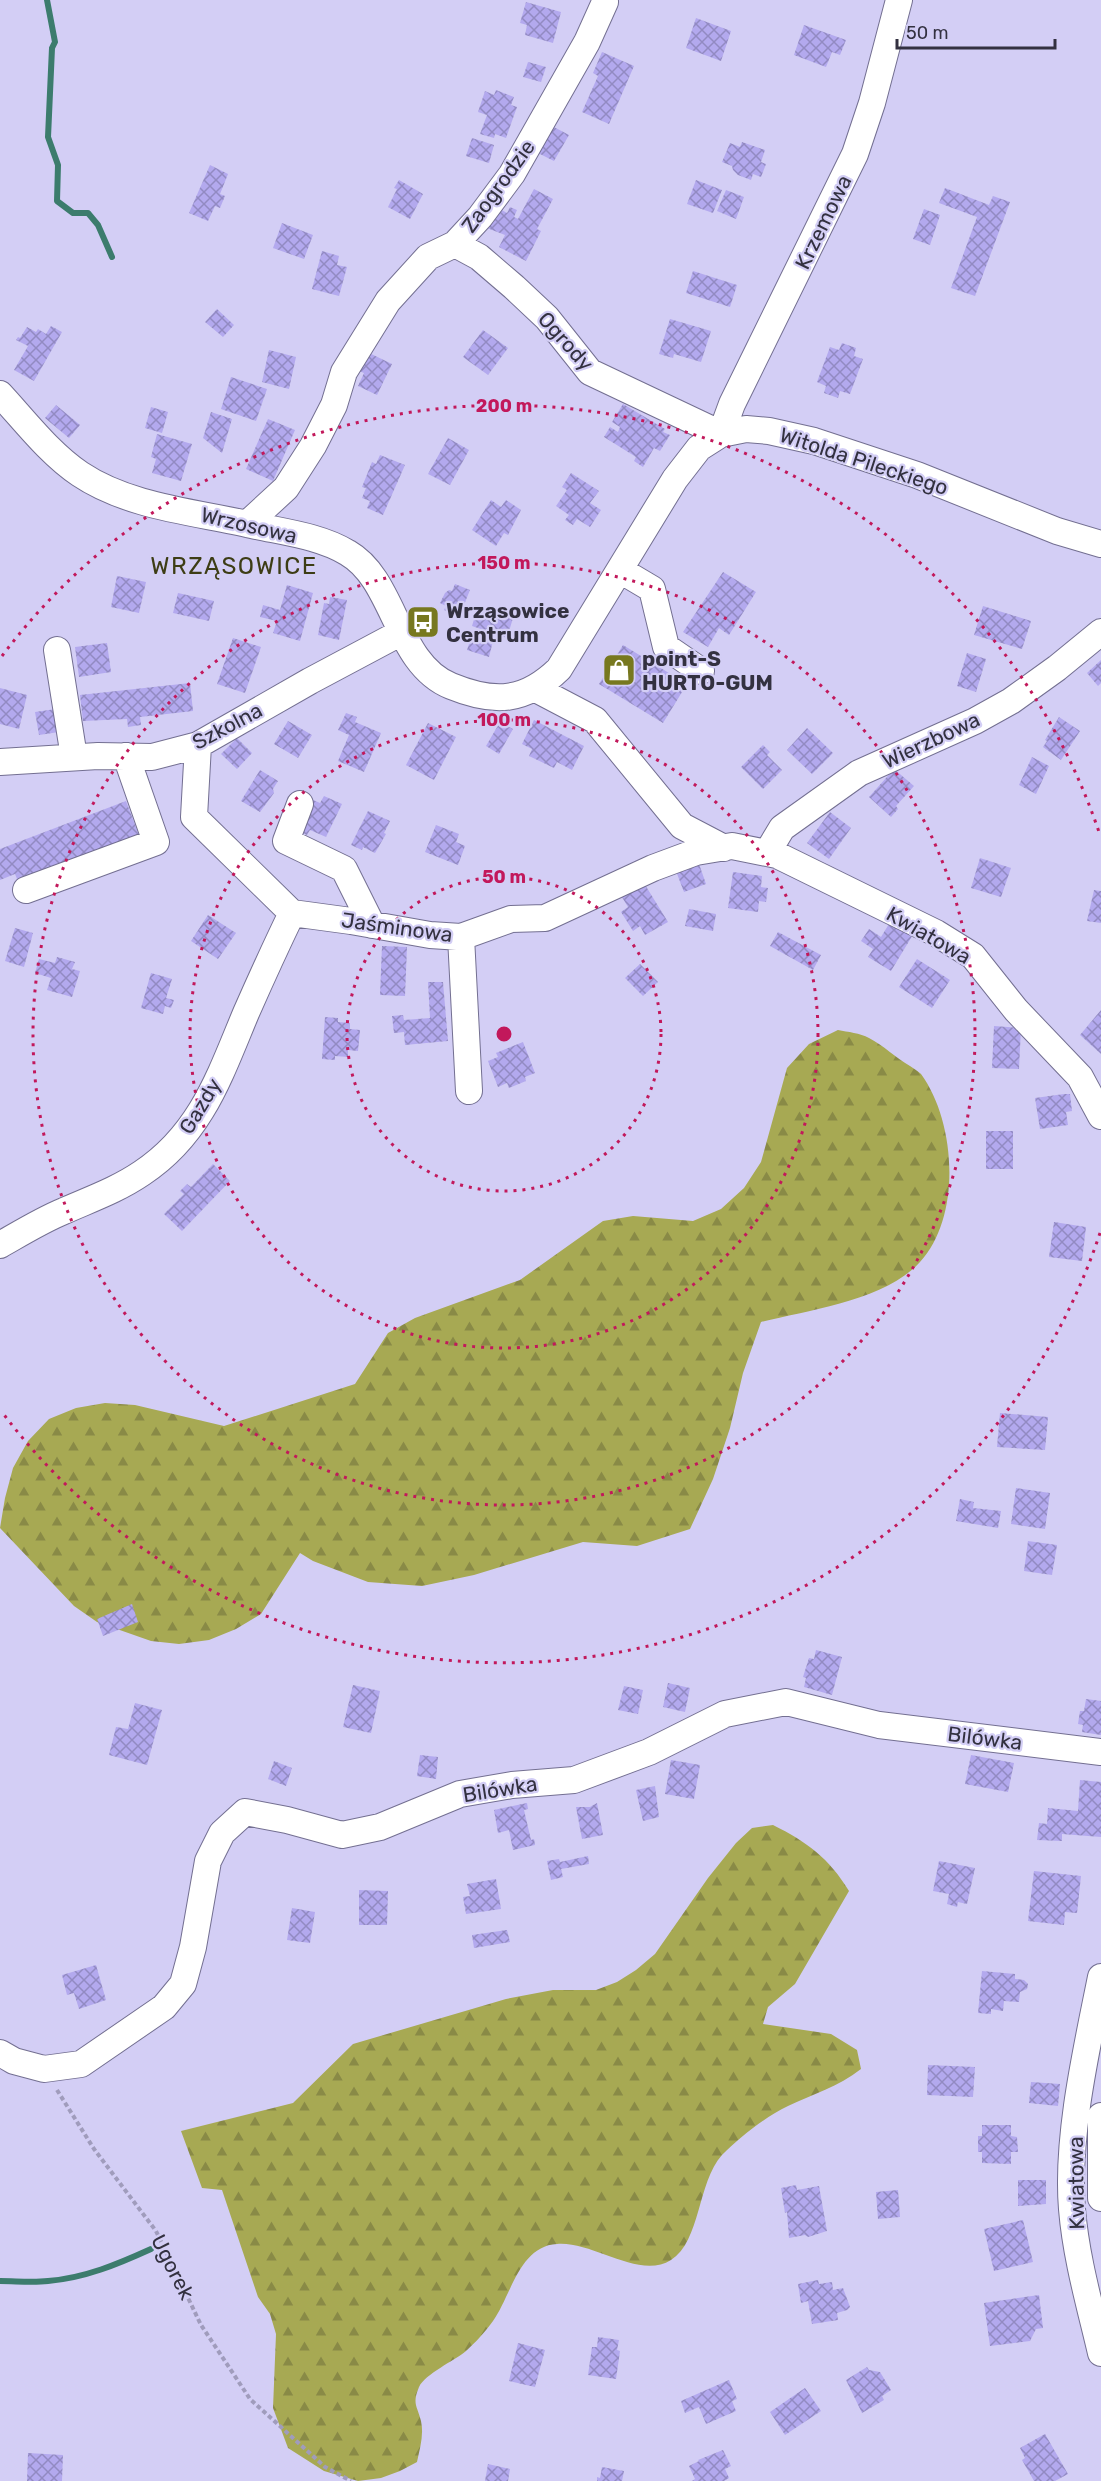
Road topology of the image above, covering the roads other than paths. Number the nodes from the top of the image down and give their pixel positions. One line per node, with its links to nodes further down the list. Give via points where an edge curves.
1 (899, 0): 5 (street, Krzemowa, via 855,154 732,404)
2 (605, 2): 3 (street, Zaogrodzie, via 587,42 512,174)
3 (455, 244): 5 (street, Ogrody, via 479,257 547,318 590,372); 6 (street, Zaogrodzie, via 428,257 388,301 344,372 334,405 313,446 286,488)
4 (0, 394): 6 (street, Wrzosowa, via 54,453 92,482 131,497)
5 (721, 434): 7 (street, Witolda Pileckiego, via 769,430 814,441); 8 (street, Witolda Pileckiego, via 699,448 687,462)
6 (247, 524): 9 (street, Wrzosowa, via 325,543 349,553 373,578)
7 (1101, 544)
8 (620, 570): 12 (street, via 652,589 666,647); 13 (street, Witolda Pileckiego, via 570,654)
9 (402, 632): 13 (street, Wrzosowa, via 424,667 449,686 501,698); 14 (street, Szkolna)
10 (1101, 632): 20 (street, Wierzbowa, via 1011,701 859,773 782,828)
11 (57, 650): 16 (street)
12 (701, 670)
13 (536, 689): 19 (street, via 595,720 682,826)
14 (198, 745): 15 (street, Szkolna, via 152,757); 22 (street, via 194,817)
15 (126, 756): 16 (street, Szkolna); 21 (street, via 156,842)
16 (74, 757): 17 (street, Szkolna)
17 (0, 762)
18 (300, 804): 23 (street, via 286,841 344,869)
19 (724, 848): 20 (street, Jaśminowa); 24 (street, Jaśminowa, via 685,856 545,918 511,919)
20 (767, 853): 26 (street, Kwiatowa, via 936,933 973,956 1016,1010 1080,1077)
21 (26, 890)
22 (292, 914): 23 (street, Jaśminowa); 27 (street, Gazdy, via 208,1102 188,1132 142,1173 106,1195 55,1215)
23 (372, 925): 24 (street, Jaśminowa)
24 (461, 937): 25 (street)
25 (469, 1091)
26 (1101, 1116)
27 (0, 1245)
28 (1101, 1752): 30 (street, Bilówka, via 879,1725 786,1702 725,1714 649,1752 574,1780 460,1794 380,1827 342,1836 245,1812 222,1833 208,1861 183,1984 164,2007 81,2064 44,2069)
29 (1101, 1977): 33 (street, Kwiatowa, via 1072,2145 1072,2208)
30 (0, 2053)
31 (1101, 2116): 32 (street)
32 (1101, 2198)
33 (1101, 2353)

